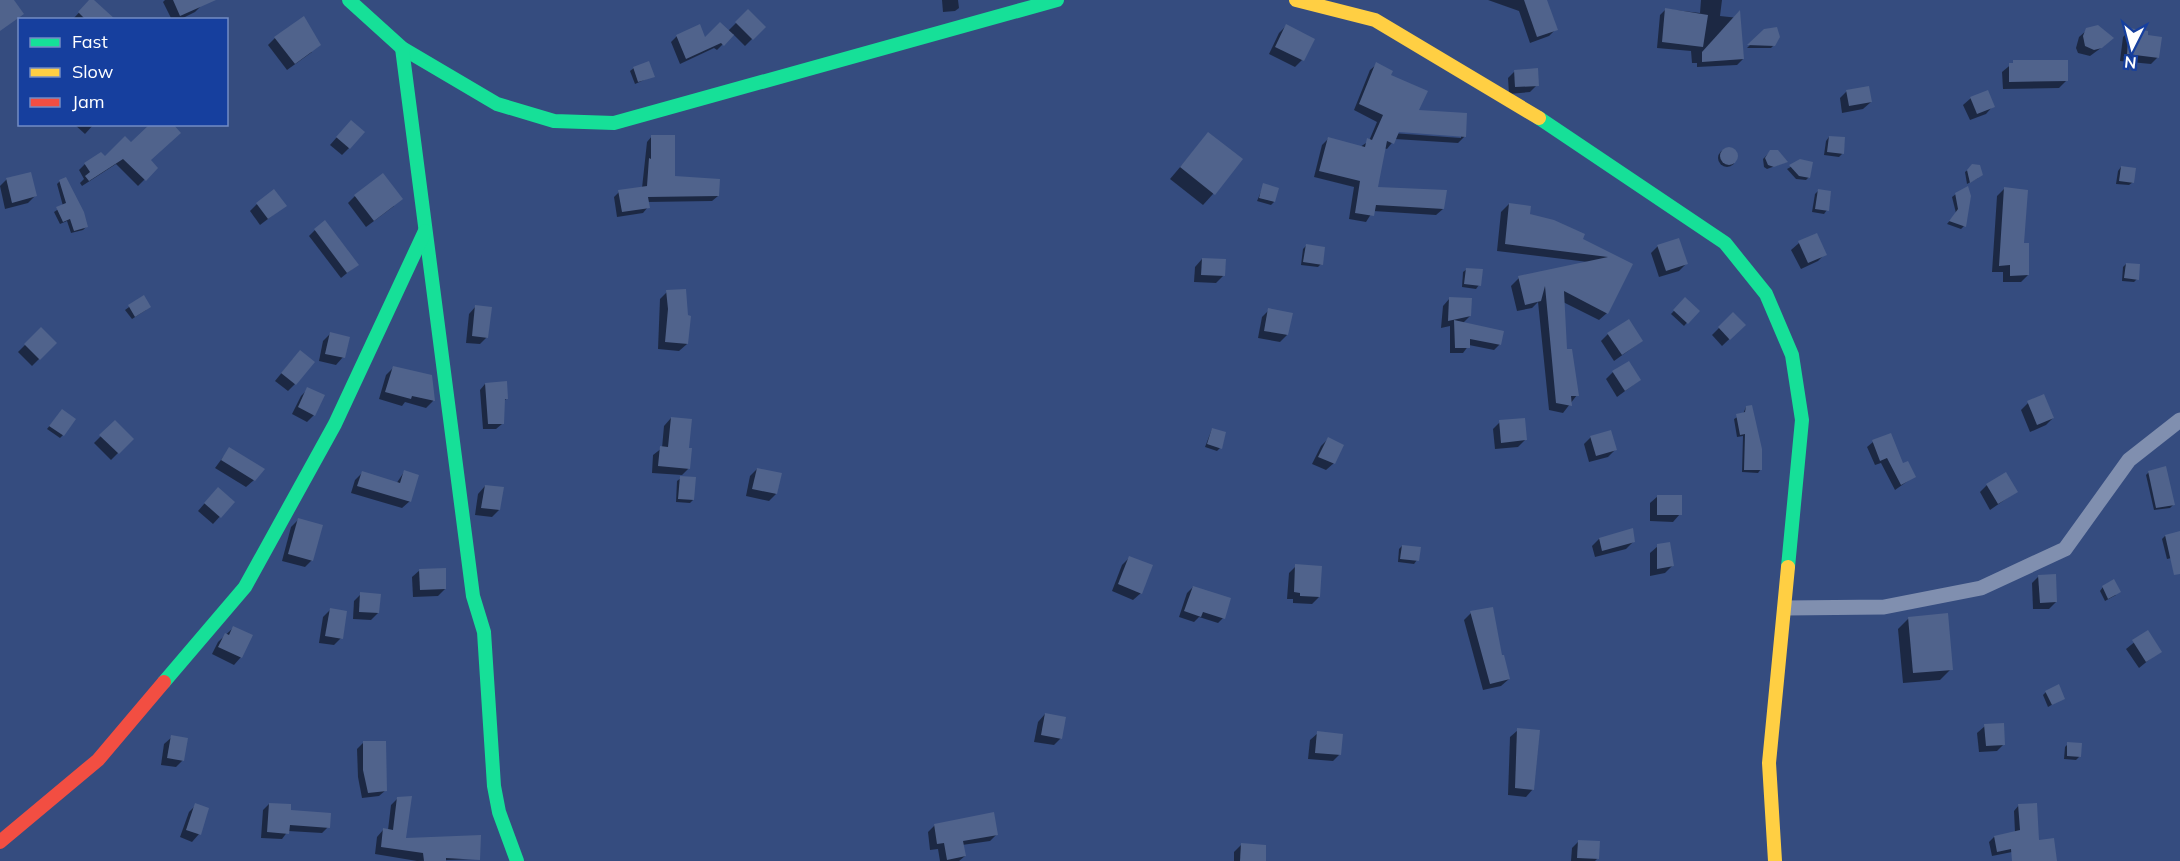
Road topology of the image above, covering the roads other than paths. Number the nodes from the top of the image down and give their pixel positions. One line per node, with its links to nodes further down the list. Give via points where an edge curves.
1 (349, 0): 5 (street)
2 (1057, 0): 4 (street)
3 (1296, 0): 8 (street, via 1375,20 1544,121 1725,243 1766,294 1792,355 1802,420)
4 (1029, 3): 5 (street, via 614,123 554,121 497,104)
5 (402, 48): 6 (street)
6 (426, 231): 9 (street, via 335,424 245,587 98,760); 10 (street, via 473,596 484,632 494,786)
7 (2180, 420): 8 (street, via 2129,460 2065,549 1981,588 1884,607)
8 (1786, 608): 11 (street, via 1769,763)
9 (0, 842)
10 (517, 861)
11 (1774, 861)

